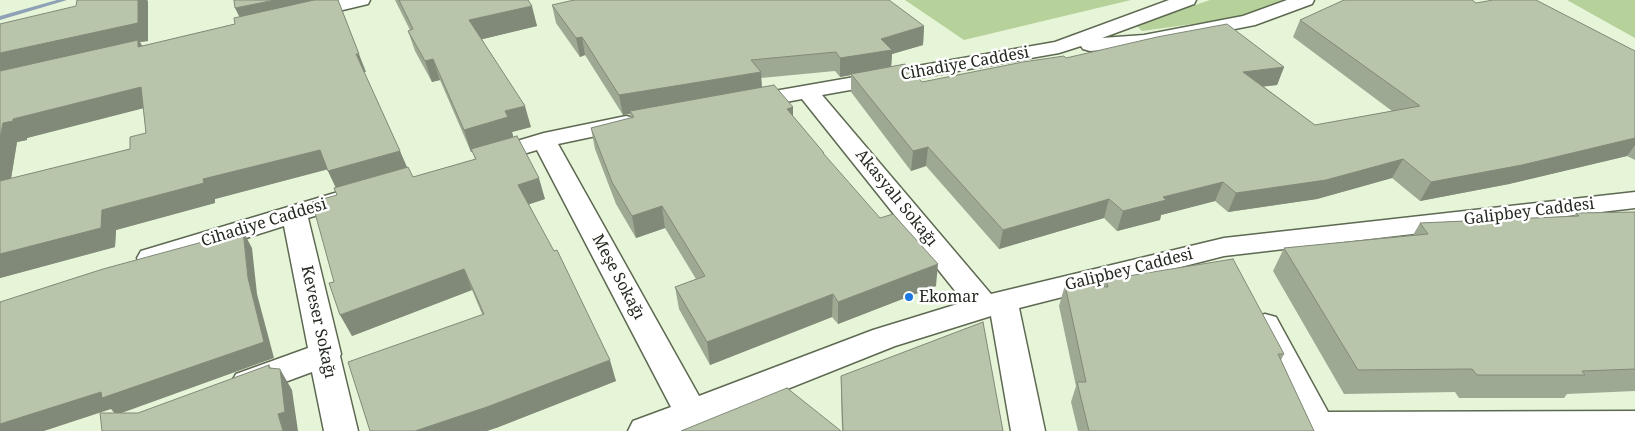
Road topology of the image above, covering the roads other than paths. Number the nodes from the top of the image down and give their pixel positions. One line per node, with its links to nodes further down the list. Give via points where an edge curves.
1 (361, 0): 4 (street)
2 (1187, 0): 5 (street, Cihadiye Caddesi)
3 (1306, 0): 5 (street, Cihadiye Caddesi, via 1229,25 1144,41)
4 (290, 16)
5 (1060, 48): 6 (street, Cihadiye Caddesi)
6 (807, 91): 7 (street, Cihadiye Caddesi); 16 (street, Akasyalı Sokağı)
7 (728, 105)
8 (651, 119): 9 (street)
9 (544, 140): 10 (street); 19 (street, Meşe Sokağı)
10 (470, 162)
11 (368, 192): 13 (street, Cihadiye Caddesi)
12 (1635, 200): 15 (street, Galipbey Caddesi)
13 (294, 213): 14 (street, Cihadiye Caddesi); 17 (street, Keveser Sokağı)
14 (133, 263)
15 (1238, 272): 16 (street, Galipbey Caddesi); 21 (street)
16 (993, 303): 19 (street, Galipbey Caddesi, via 884,338); 24 (street)
17 (326, 354): 18 (street); 22 (street, Keveser Sokağı)
18 (216, 394)
19 (691, 413): 23 (street, Galipbey Caddesi)
20 (1635, 425): 21 (street)
21 (1320, 428)
22 (341, 431)
23 (644, 431)
24 (1028, 431)

